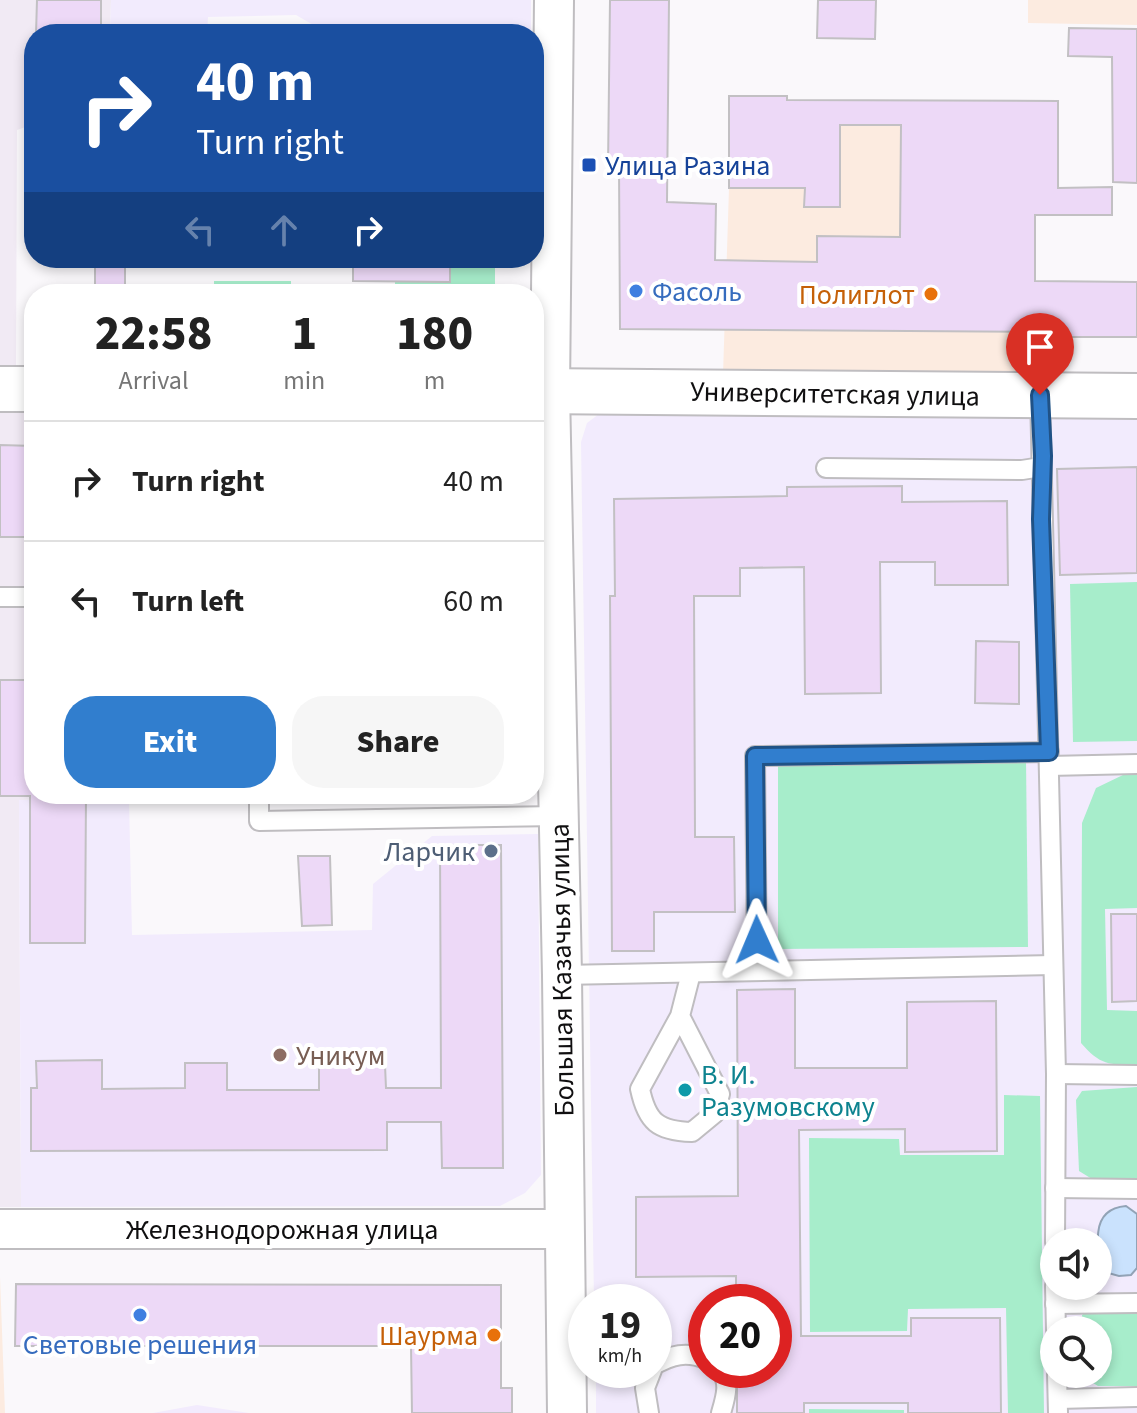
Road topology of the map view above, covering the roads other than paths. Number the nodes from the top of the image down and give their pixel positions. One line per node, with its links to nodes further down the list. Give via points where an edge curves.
1 (554, 0): 2 (street, Большая Казачья улица)
2 (544, 326)
3 (0, 389): 4 (main road)
4 (24, 389)
5 (544, 391): 6 (main road, Университетская улица)
6 (1040, 395): 7 (main road, Университетская улица); 9 (lane)
7 (1137, 396)
8 (544, 441): 16 (street, Большая Казачья улица)
9 (1041, 467): 10 (lane); 13 (lane)
10 (826, 468)
11 (0, 597): 12 (lane)
12 (24, 597)
13 (1049, 759): 14 (lane); 17 (lane); 18 (lane, via 755,756)
14 (1137, 764)
15 (259, 804): 16 (lane, via 259,821)
16 (559, 816): 20 (street, Большая Казачья улица)
17 (1053, 965): 18 (lane); 22 (lane)
18 (757, 971): 19 (lane)
19 (691, 973): 20 (lane); 21 (lane)
20 (562, 975): 28 (street, Большая Казачья улица)
21 (680, 1016): 21 (lane, via 720,1094 715,1113 692,1132 655,1123 640,1089)
22 (1056, 1074): 23 (lane); 24 (lane)
23 (1137, 1075)
24 (1055, 1188): 25 (lane); 26 (lane)
25 (1137, 1189)
26 (1055, 1228)
27 (0, 1229): 28 (street, Железнодорожная улица)
28 (564, 1229): 35 (street, Большая Казачья улица)
29 (1106, 1300): 30 (lane)
30 (1137, 1303)
31 (645, 1388): 36 (lane)
32 (726, 1388): 37 (lane)
33 (1137, 1397): 34 (lane)
34 (1058, 1406)
35 (567, 1413)
36 (649, 1413)
37 (721, 1413)

